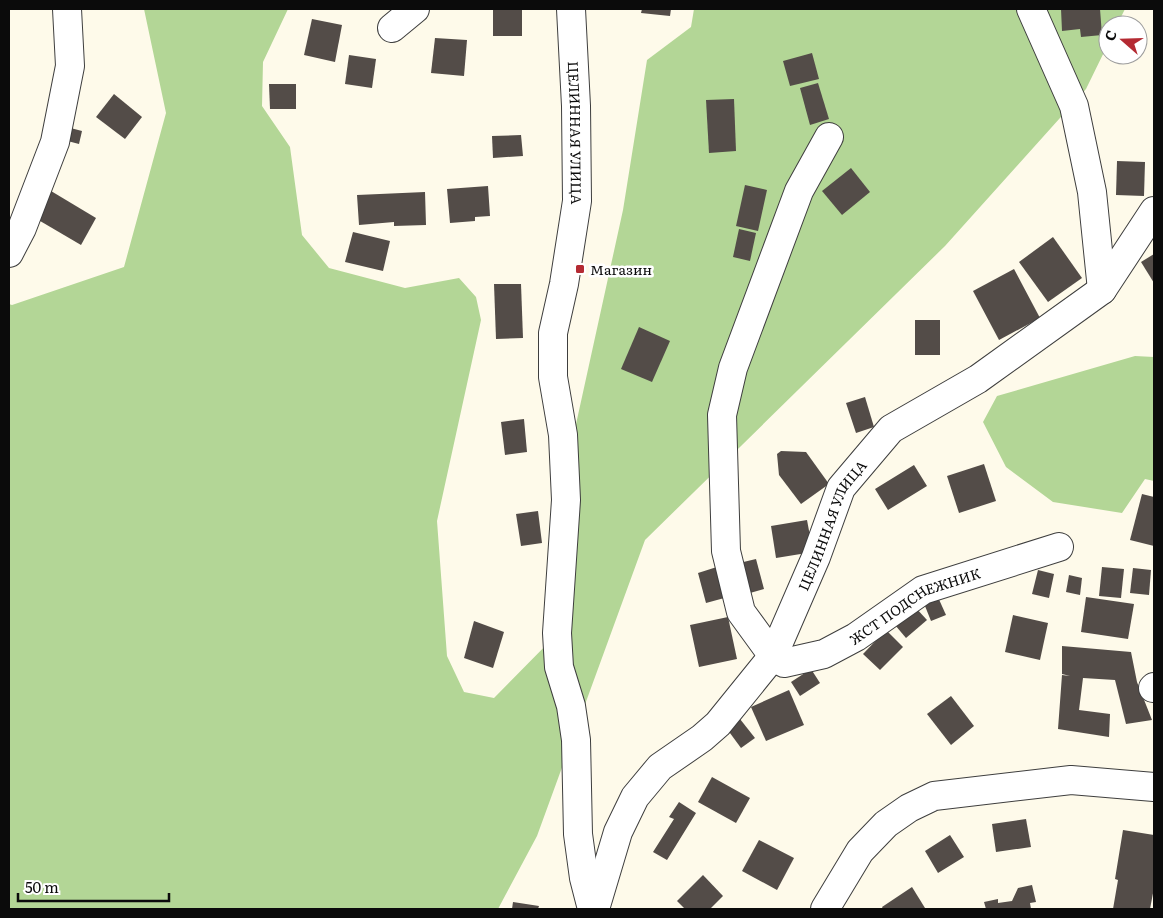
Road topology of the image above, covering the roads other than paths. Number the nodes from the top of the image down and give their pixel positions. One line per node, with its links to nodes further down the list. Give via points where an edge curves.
1 (67, 9): 8 (street, via 70,66 55,142)
2 (415, 9): 5 (street)
3 (571, 9): 13 (street, ЦЕЛИННАЯ УЛИЦА, via 577,201 554,333 553,377 563,435 566,500 557,633 560,667 576,740 578,834 584,878)
4 (1031, 9): 9 (street, via 1074,106 1092,192)
5 (392, 28)
6 (830, 137): 11 (street, via 799,191 733,368 722,415 726,551 741,612)
7 (1154, 211): 9 (street, ЦЕЛИННАЯ УЛИЦА)
8 (9, 253)
9 (1102, 290): 11 (street, ЦЕЛИННАЯ УЛИЦА, via 978,379 891,429 841,488 816,557)
10 (1059, 547): 11 (street, ЖСТ ПОДСНЕЖНИК, via 923,590 856,637 824,654 784,663)
11 (773, 656): 13 (street, ЦЕЛИННАЯ УЛИЦА, via 718,724 660,767 635,797 618,832)
12 (1154, 787): 14 (street, via 1071,780 934,796 886,824 860,851)
13 (593, 909)
14 (825, 909)

